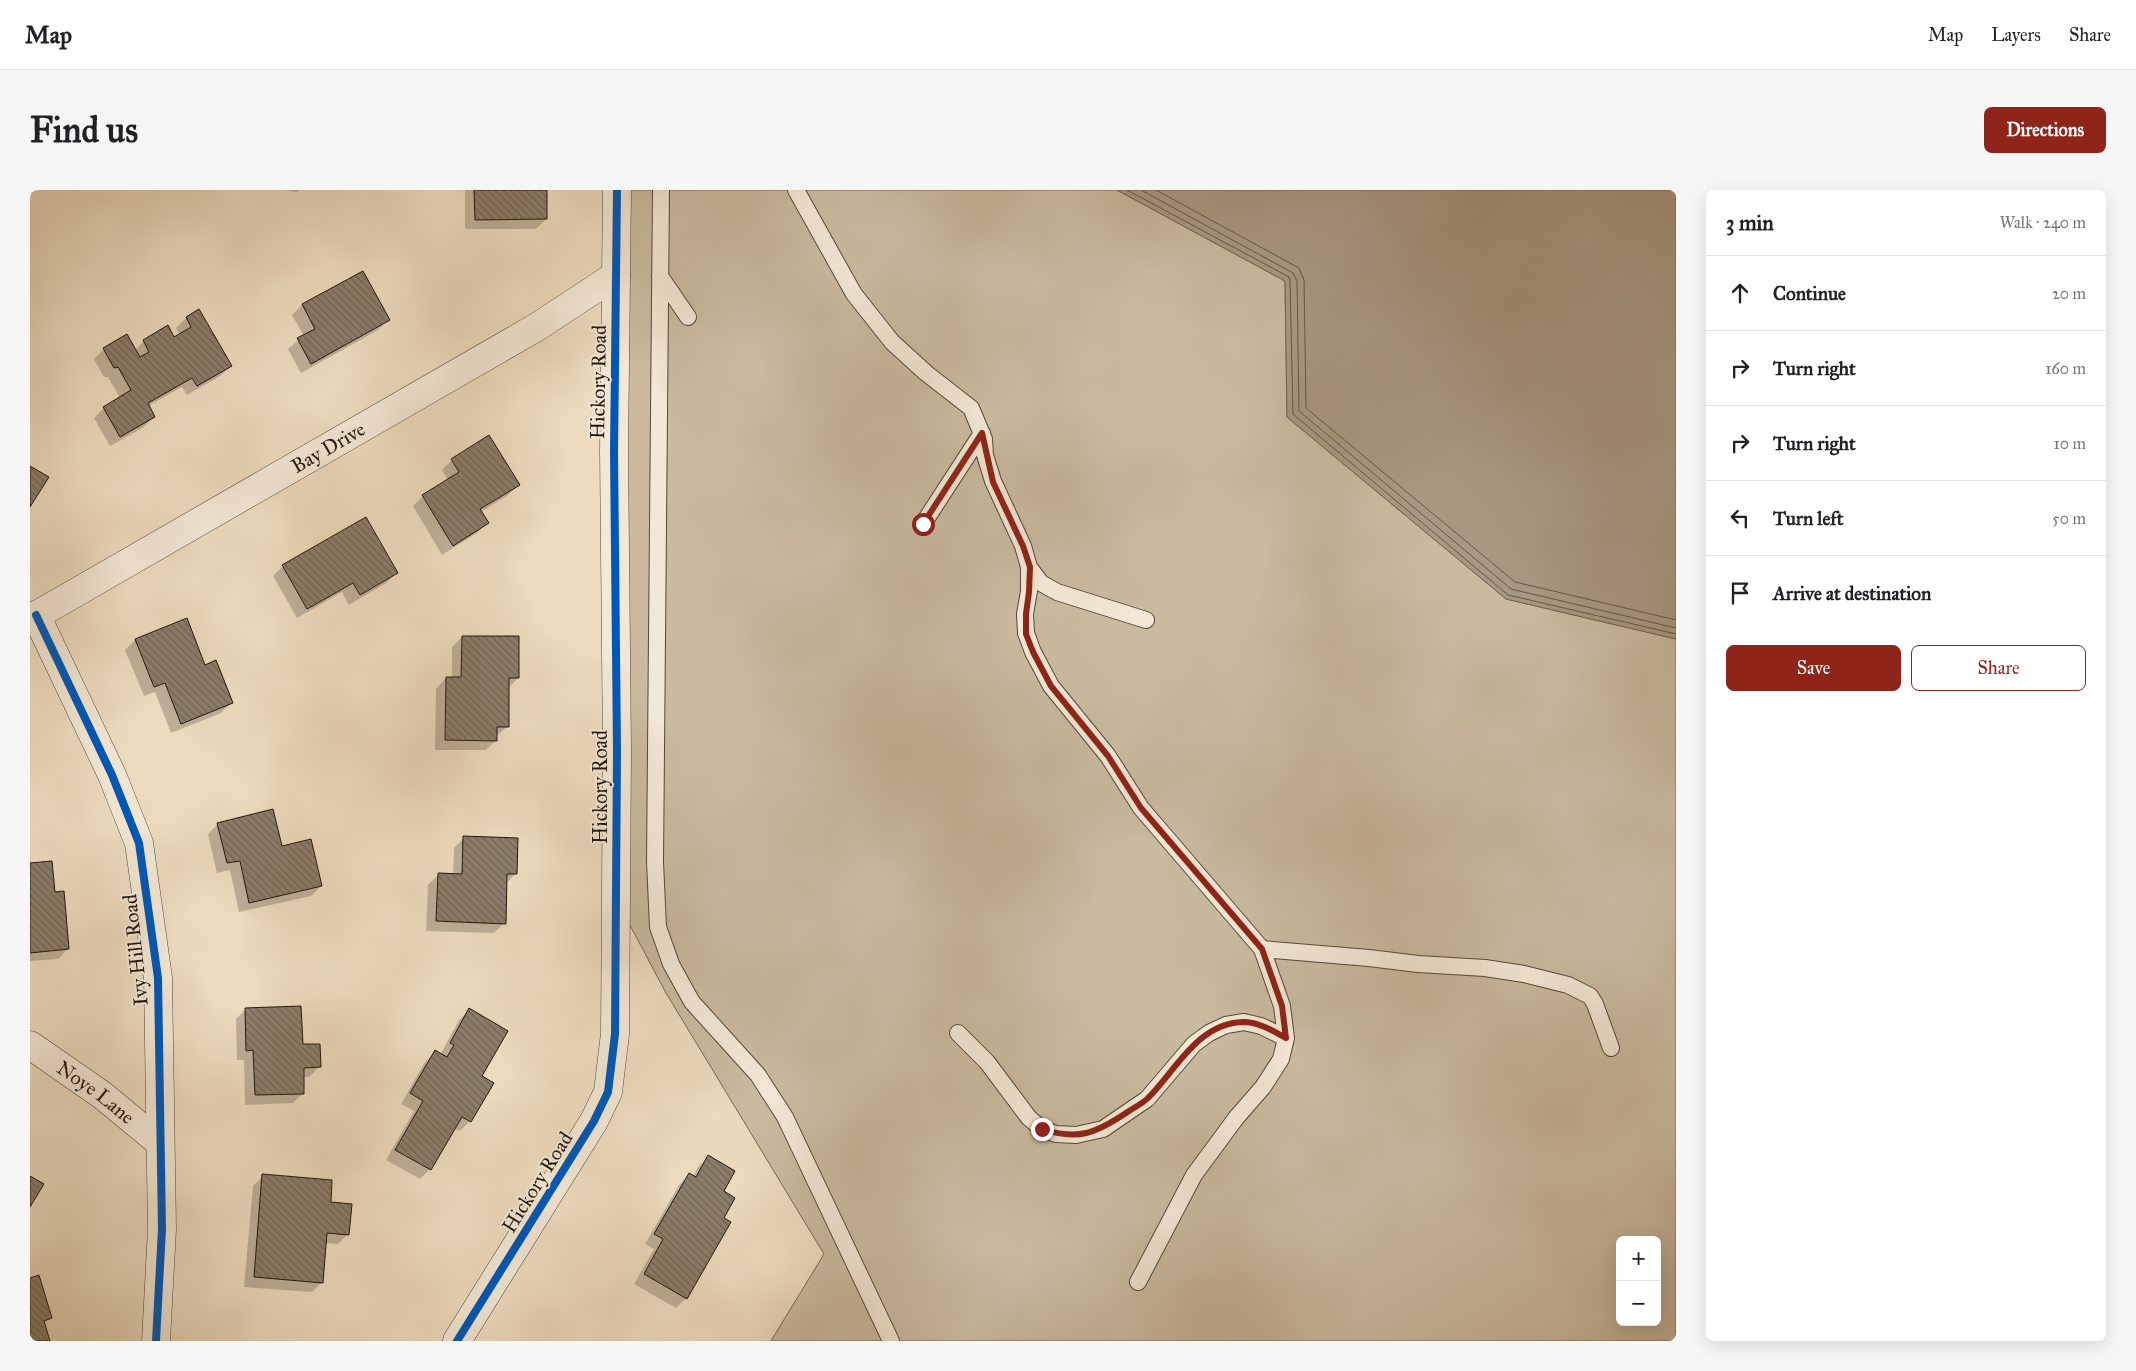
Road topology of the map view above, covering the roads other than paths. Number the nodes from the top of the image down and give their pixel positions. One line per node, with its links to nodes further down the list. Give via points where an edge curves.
1 (617, 190): 4 (street, Hickory Road)
2 (661, 190): 5 (lane)
3 (796, 190): 7 (lane, via 854,294 892,342 971,408)
4 (616, 275): 10 (street, Bay Drive, via 537,327); 20 (street, Hickory Road, via 616,1034 608,1092 594,1121)
5 (660, 276): 6 (lane); 21 (lane, via 655,862 658,927 671,964 692,1002 758,1075 785,1117)
6 (688, 318)
7 (982, 433): 8 (lane); 9 (lane, via 993,482)
8 (923, 524)
9 (1030, 567): 11 (lane, via 1042,583 1057,592); 12 (lane, via 1026,634 1051,686 1108,756 1141,808)
10 (33, 617): 17 (street, Ivy Hill Road, via 112,775 138,844 158,978)
11 (1146, 620)
12 (1262, 949): 14 (lane, via 1282,1006); 16 (lane, via 1485,968 1568,985 1590,996)
13 (958, 1033): 14 (lane, via 987,1062 1029,1118 1042,1129 1076,1135 1102,1129 1147,1099 1194,1044 1226,1025 1244,1022)
14 (1286, 1038): 18 (lane, via 1281,1059 1267,1080 1194,1175)
15 (30, 1045): 17 (street, Noye Lane, via 102,1095)
16 (1611, 1048)
17 (159, 1142): 19 (street, Ivy Hill Road, via 162,1229)
18 (1138, 1282)
19 (156, 1341)
20 (457, 1341)
21 (891, 1341)

